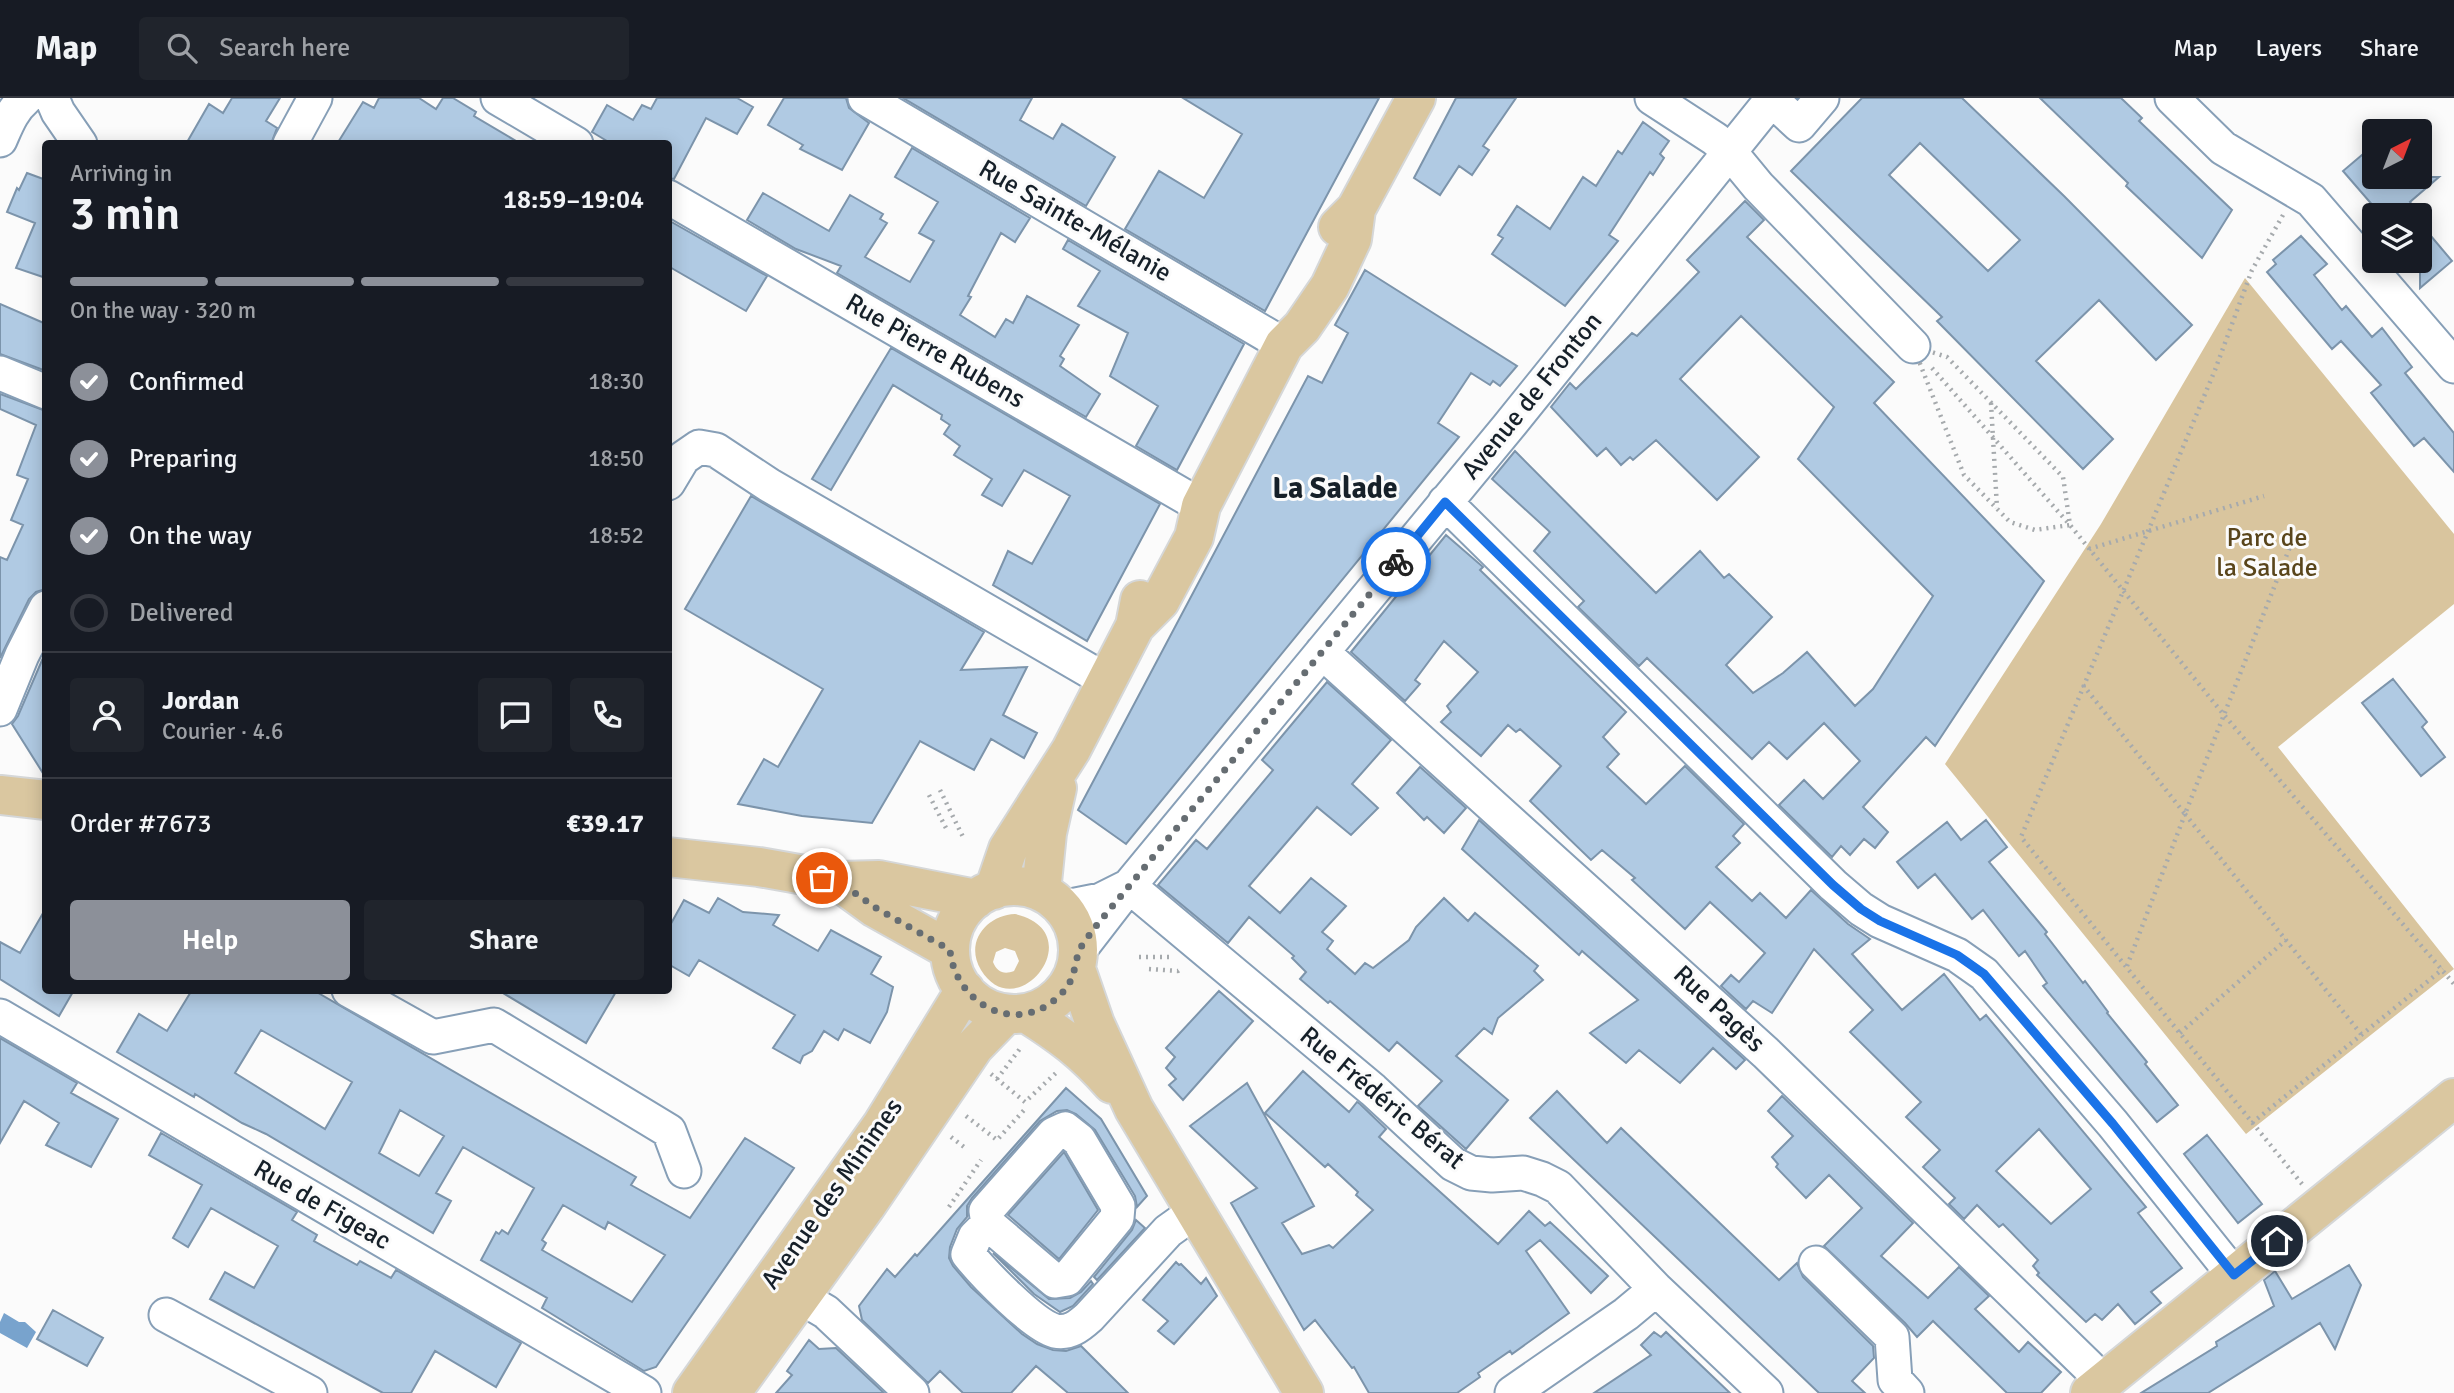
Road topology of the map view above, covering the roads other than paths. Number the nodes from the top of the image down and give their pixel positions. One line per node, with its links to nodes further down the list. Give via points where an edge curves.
1 (26, 98): 11 (street, via 10,116)
2 (52, 98): 12 (street)
3 (315, 98): 13 (street)
4 (498, 98): 14 (street)
5 (864, 98): 17 (street, Rue Sainte-Mélanie)
6 (1416, 98): 17 (main road, via 1356,209 1352,239 1330,286)
7 (1652, 98): 15 (street)
8 (1822, 98): 10 (street, via 1800,125)
9 (2172, 98): 19 (street, via 2223,148 2311,200)
10 (1772, 99): 15 (street, Avenue de Fronton)
11 (0, 140)
12 (77, 140)
13 (292, 140)
14 (569, 140)
15 (1730, 152): 18 (street); 23 (street, Avenue de Fronton)
16 (672, 199): 24 (street, Rue Pierre Rubens)
17 (1284, 345): 24 (main road)
18 (1922, 356)
19 (2454, 366)
20 (0, 373): 21 (street)
21 (42, 390)
22 (672, 476): 27 (street, via 683,458 699,447 716,450)
23 (1445, 502): 26 (street, Avenue de Fronton); 49 (street, via 1833,885 1880,921 1957,955 1984,974)
24 (1201, 506): 27 (main road, via 1195,537 1160,601 1135,626)
25 (42, 616): 28 (street)
26 (1322, 652): 34 (street, Avenue de Fronton); 53 (street, Rue Pagès, via 1766,1053 2089,1367)
27 (1107, 681): 29 (main road)
28 (0, 709)
29 (1071, 750): 35 (main road); 36 (main road, via 1051,811)
30 (0, 795): 31 (main road)
31 (42, 800)
32 (672, 857): 33 (main road)
33 (838, 881): 35 (main road, via 879,880); 37 (main road)
34 (1129, 886): 36 (street, Avenue de Fronton, via 1101,901); 38 (street, Avenue de Fronton); 51 (street, Rue Frédéric Bérat, via 1373,1090 1453,1164 1471,1173 1523,1173 1558,1187)
35 (985, 894): 36 (main road, via 1010,887); 37 (main road, via 958,920)
36 (1051, 900): 38 (main road, via 1071,922)
37 (950, 950): 39 (main road, via 955,975)
38 (1077, 961): 41 (main road, via 1058,997); 44 (main road, via 1096,1024)
39 (965, 990): 41 (main road, via 989,1009); 50 (main road, Avenue des Minimes)
40 (356, 994): 45 (street, via 433,1037 494,1025 669,1131)
41 (1016, 1013): 44 (main road, via 1067,1039 1092,1060); 50 (main road, Avenue des Minimes, via 974,1047)
42 (0, 1016): 55 (street, Rue de Figeac)
43 (2454, 1098): 49 (main road)
44 (1134, 1109): 46 (main road)
45 (684, 1171)
46 (1196, 1210): 47 (street, via 1168,1231 1089,1317 1075,1329 1056,1331 1040,1324 968,1254 975,1237); 59 (main road)
47 (988, 1224)
48 (1816, 1263): 62 (street, via 1892,1337 1895,1380)
49 (2234, 1275): 53 (main road)
50 (788, 1286): 56 (main road, Avenue des Minimes); 57 (main road, Avenue des Minimes); 58 (street, via 826,1312)
51 (1656, 1289): 60 (street); 61 (street, Rue Frédéric Bérat)
52 (166, 1315): 54 (street)
53 (2095, 1388)
54 (310, 1393)
55 (644, 1393)
56 (692, 1393)
57 (731, 1393)
58 (912, 1393)
59 (1304, 1393)
60 (1512, 1393)
61 (1766, 1393)
62 (1907, 1393)

